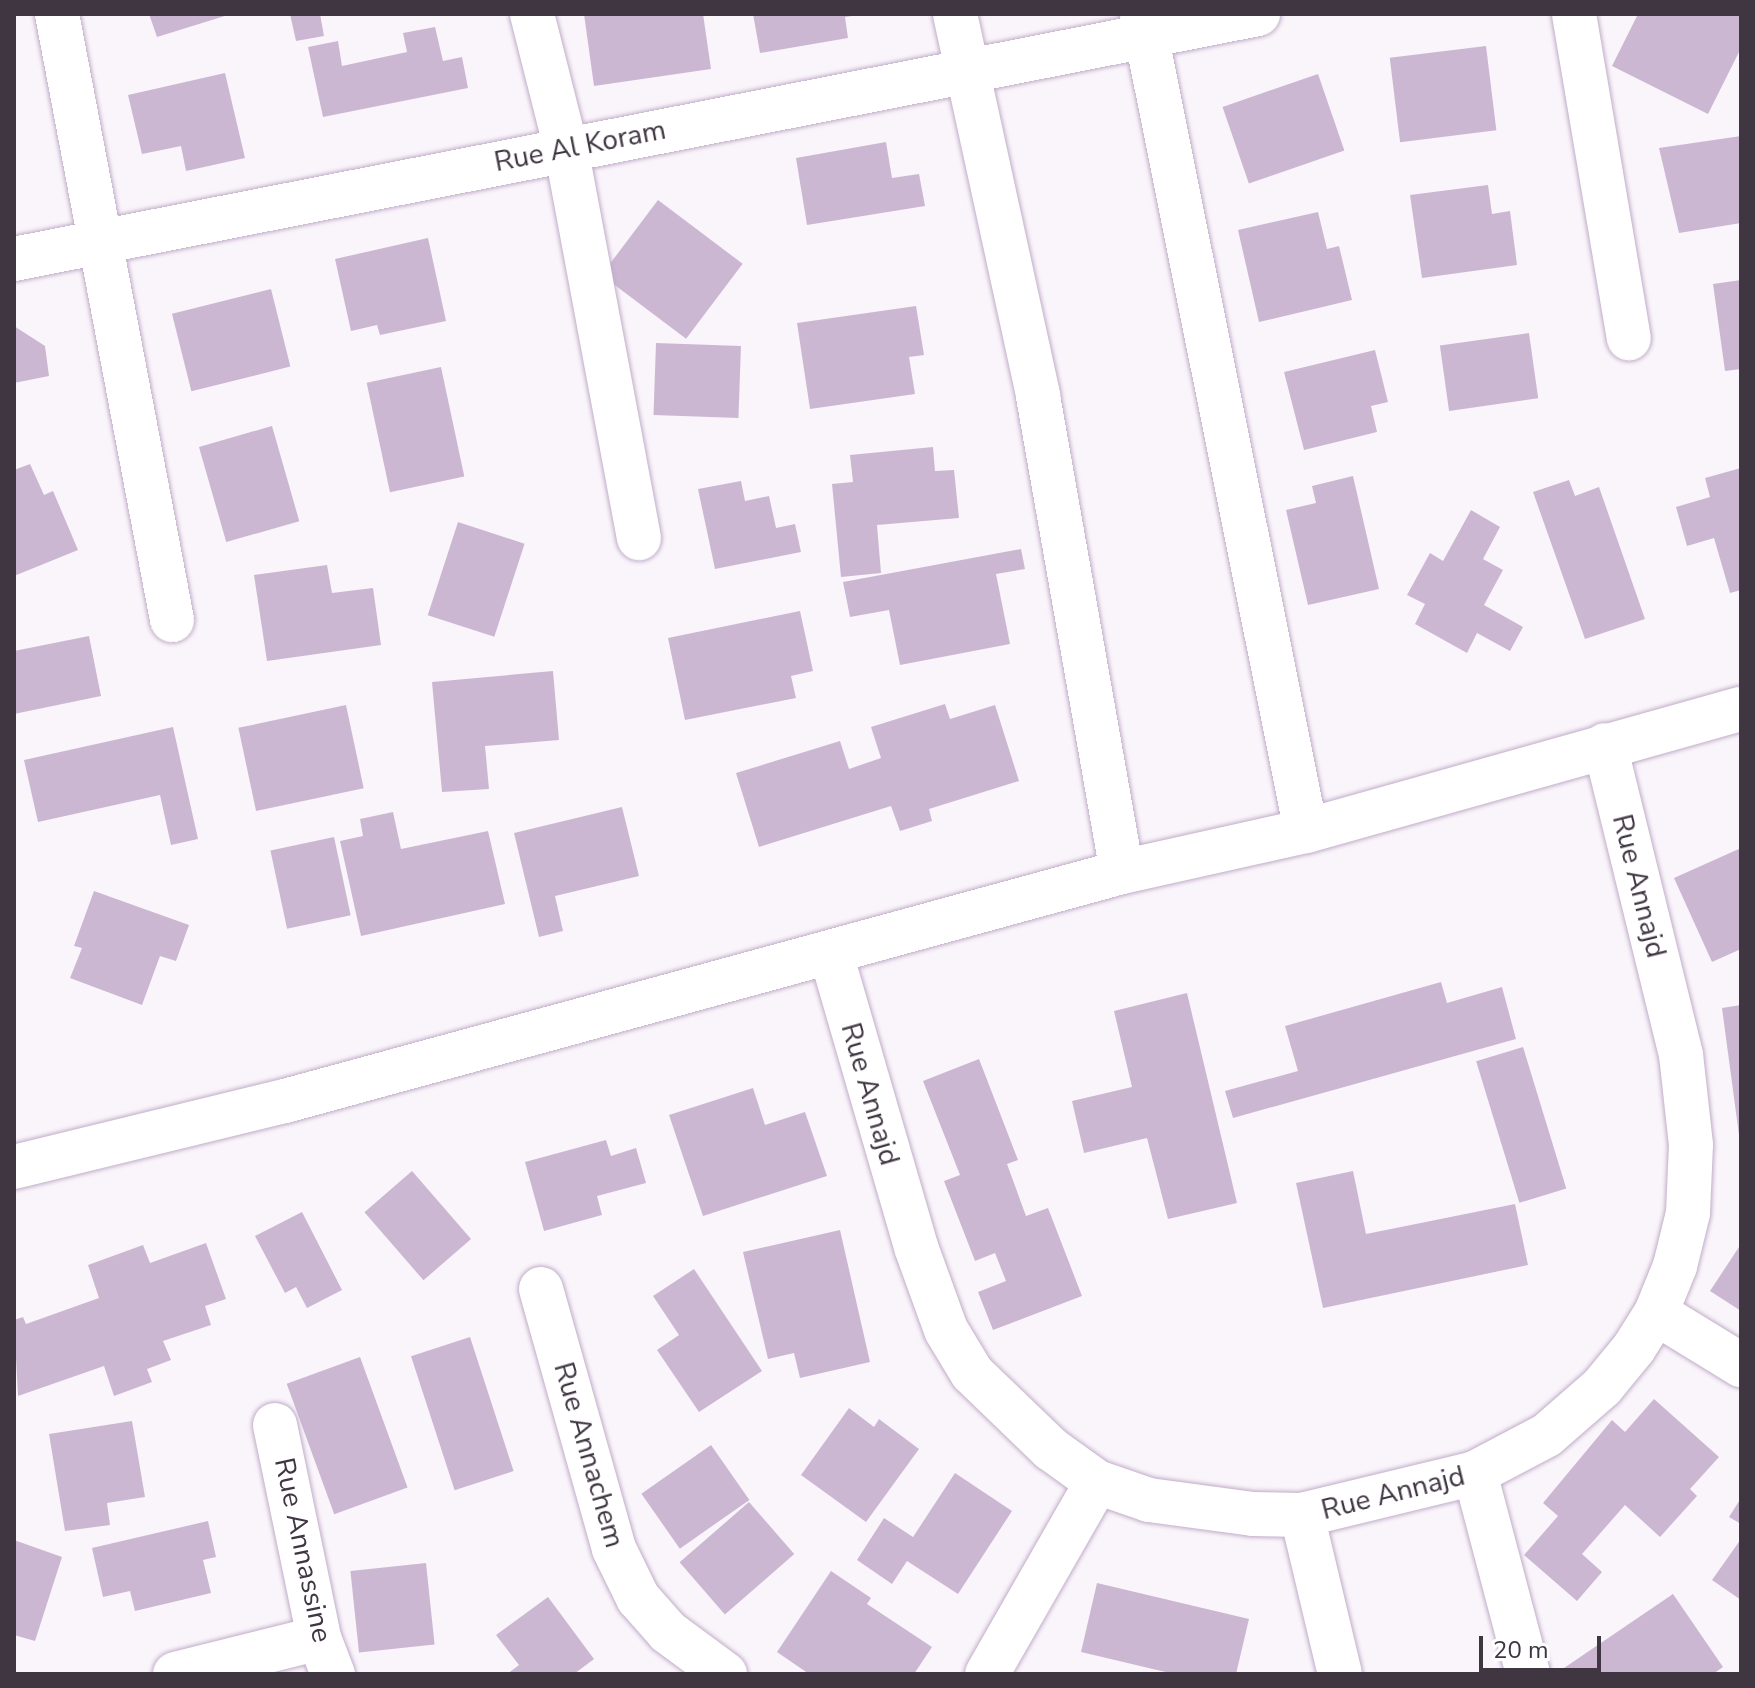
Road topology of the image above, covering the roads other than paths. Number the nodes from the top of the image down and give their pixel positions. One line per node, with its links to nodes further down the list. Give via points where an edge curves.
1 (57, 14): 9 (street)
2 (532, 14): 8 (street)
3 (955, 14): 7 (street)
4 (1258, 14): 6 (street, Rue Al Koram)
5 (1574, 14): 11 (street)
6 (1145, 25): 7 (street, Rue Al Koram); 16 (street)
7 (967, 73): 8 (street, Rue Al Koram); 17 (street, via 1038,396)
8 (566, 148): 9 (street, Rue Al Koram); 12 (street)
9 (98, 241): 10 (street, Rue Al Koram); 13 (street)
10 (14, 259)
11 (1629, 338)
12 (639, 538)
13 (172, 620)
14 (1741, 709): 15 (street)
15 (1605, 745): 16 (street); 21 (street, Rue Annajd, via 1681,1055 1691,1145 1688,1213)
16 (1306, 831): 17 (street)
17 (1122, 872): 18 (street)
18 (831, 954): 19 (street, via 285,1101); 25 (street, Rue Annajd, via 916,1247 946,1330 972,1373 1010,1412)
19 (14, 1167)
20 (541, 1289): 29 (street, Rue Annachem, via 614,1549 638,1598 668,1632)
21 (1656, 1313): 22 (street); 24 (street, Rue Annajd, via 1602,1387 1558,1425)
22 (1741, 1365)
23 (275, 1425): 27 (street, Rue Annassine)
24 (1475, 1473): 26 (street, Rue Annajd); 32 (street)
25 (1097, 1482): 26 (street, Rue Annajd, via 1196,1510); 30 (street)
26 (1302, 1515): 31 (street)
27 (326, 1656): 28 (street)
28 (175, 1674)
29 (725, 1674)
30 (987, 1674)
31 (1340, 1674)
32 (1528, 1674)

